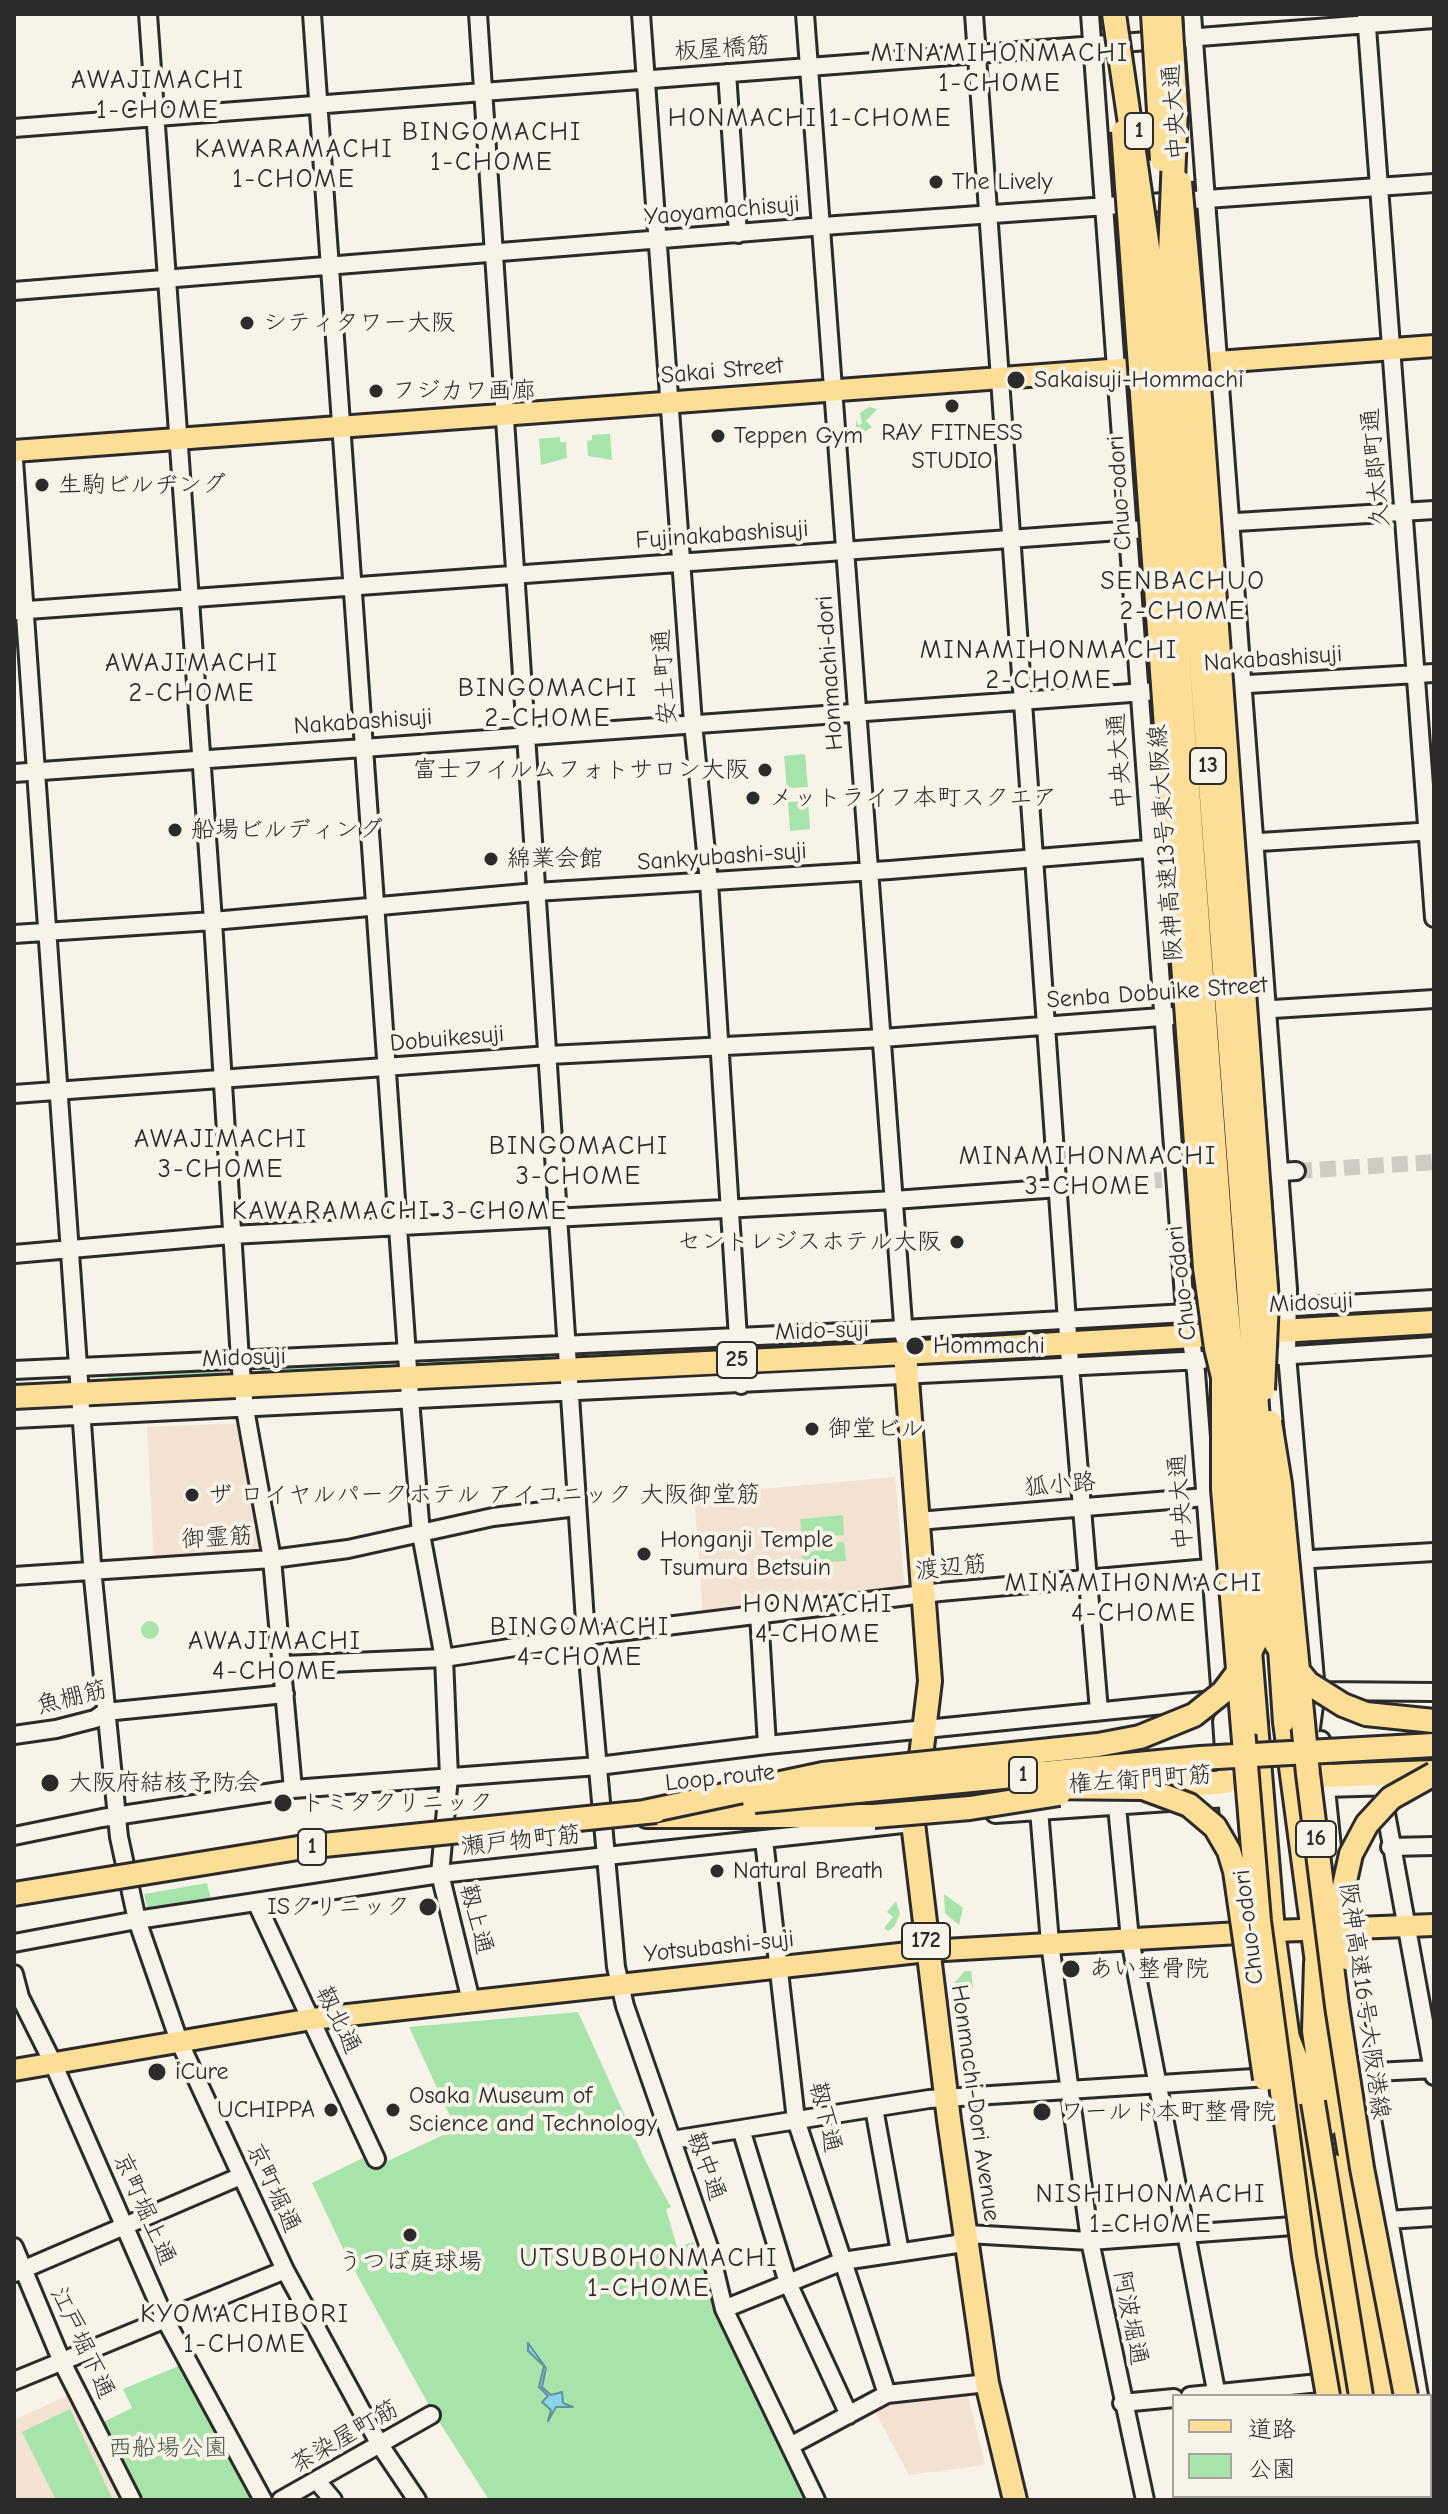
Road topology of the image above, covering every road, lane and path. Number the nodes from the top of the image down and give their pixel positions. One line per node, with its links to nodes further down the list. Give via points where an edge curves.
1 (148, 14): 23 (street)
2 (312, 14): 22 (street, 靱上通)
3 (478, 14): 21 (street, 靱中通)
4 (641, 14): 20 (street, 安土町通)
5 (805, 14): 18 (street, Honmachi-dori)
6 (974, 14): 17 (street)
7 (1090, 14): 16 (street, 中央大通)
8 (1114, 14): 33 (highway, 阪神高速13号東大阪線 / 13, bridge); 187 (main road, Chuo-odori, bridge, via 1204,1268 1215,1348 1234,1427)
9 (1130, 14): 33 (highway, 1, bridge)
10 (1153, 14): 33 (highway, 13, bridge)
11 (1169, 14): 33 (highway, 阪神高速13号東大阪線 / 13, bridge, via 1176,108); 184 (main road, bridge, via 1268,1301 1263,1421 1284,1722)
12 (1192, 14): 15 (street, 中央大通)
13 (1366, 19): 14 (street, 板屋橋筋); 15 (street, 板屋橋筋); 26 (street, 久太郎町通)
14 (1434, 19)
15 (1194, 38): 16 (street, 板屋橋筋); 27 (street, 中央大通)
16 (1093, 46): 17 (street, 板屋橋筋); 28 (street, 中央大通)
17 (977, 55): 18 (street, 板屋橋筋); 29 (street)
18 (809, 66): 19 (street, 板屋橋筋); 30 (street, Honmachi-dori)
19 (727, 73): 20 (street, 板屋橋筋); 31 (street)
20 (645, 79): 21 (street, 板屋橋筋); 32 (street, 安土町通)
21 (483, 91): 22 (street, 板屋橋筋); 34 (street, 靱中通)
22 (317, 105): 23 (street, 板屋橋筋); 35 (street, 靱上通)
23 (155, 118): 24 (street, 板屋橋筋); 36 (street)
24 (14, 128)
25 (1434, 183): 26 (street, Yaoyamachisuji)
26 (1378, 186): 27 (street, Yaoyamachisuji); 39 (street, 久太郎町通)
27 (1205, 199): 28 (street, Yaoyamachisuji); 40 (street, 中央大通)
28 (1104, 206): 29 (street, Yaoyamachisuji); 41 (street, 中央大通)
29 (987, 216): 30 (street, Yaoyamachisuji); 42 (street)
30 (820, 226): 31 (street, Yaoyamachisuji); 43 (street, Honmachi-dori)
31 (738, 234): 32 (street, Yaoyamachisuji)
32 (656, 241): 34 (street, Yaoyamachisuji); 44 (street, 安土町通)
33 (1159, 251): 106 (highway, 阪神高速13号東大阪線 / 13, bridge)
34 (493, 254): 35 (street, Yaoyamachisuji); 45 (street, 靱中通)
35 (329, 266): 36 (street, Yaoyamachisuji); 46 (street, 靱上通)
36 (167, 280): 37 (street, Yaoyamachisuji); 47 (street)
37 (14, 291)
38 (1434, 346): 39 (main road, Sakai Street)
39 (1390, 349): 40 (main road, Sakai Street); 51 (street, 久太郎町通)
40 (1218, 361): 41 (main road, Sakai Street); 52 (street, 中央大通)
41 (1115, 368): 42 (main road, Sakai Street); 53 (street, 中央大通)
42 (997, 377): 43 (main road, Sakai Street); 54 (street)
43 (832, 389): 44 (main road, Sakai Street); 55 (street, Honmachi-dori)
44 (668, 401): 45 (main road, Sakai Street); 56 (street, 安土町通)
45 (504, 413): 46 (main road, Sakai Street); 57 (street, 靱中通)
46 (340, 426): 47 (main road, Sakai Street); 58 (street, 靱上通)
47 (177, 439): 48 (main road, Sakai Street); 59 (street)
48 (14, 451)
49 (14, 460): 60 (street, 京町堀通)
50 (1434, 510): 51 (street, Fujinakabashisuji)
51 (1404, 512): 52 (street, Fujinakabashisuji); 62 (street, 久太郎町通)
52 (1231, 523): 53 (street, Fujinakabashisuji); 63 (street, 中央大通)
53 (1127, 530): 54 (street, Fujinakabashisuji); 64 (street, 中央大通)
54 (1011, 539): 55 (street, Fujinakabashisuji); 65 (street)
55 (844, 550): 56 (street, Fujinakabashisuji); 66 (street, Honmachi-dori)
56 (680, 562): 57 (street, Fujinakabashisuji); 67 (street, 安土町通)
57 (515, 574): 58 (street, Fujinakabashisuji); 68 (street, 靱中通)
58 (351, 586): 59 (street, Fujinakabashisuji); 69 (street, 靱上通)
59 (189, 598): 60 (street, Fujinakabashisuji); 70 (street)
60 (20, 611): 71 (street, 京町堀通)
61 (1434, 673): 62 (street, Nakabashisuji)
62 (1415, 674): 63 (street, Nakabashisuji); 73 (street, 久太郎町通)
63 (1243, 685): 64 (street, Nakabashisuji); 74 (street, 中央大通)
64 (1139, 692): 65 (street, Nakabashisuji); 75 (street, 中央大通)
65 (1022, 702): 66 (street, Nakabashisuji); 76 (street)
66 (857, 714): 67 (street, Nakabashisuji); 77 (street, Honmachi-dori)
67 (693, 723): 68 (street, Nakabashisuji); 78 (street, 安土町通)
68 (524, 734): 69 (street, Nakabashisuji); 79 (street, 靱中通)
69 (364, 746): 70 (street, Nakabashisuji); 80 (street, 靱上通)
70 (201, 759): 71 (street, Nakabashisuji); 82 (street)
71 (37, 771): 72 (street, Nakabashisuji); 83 (street, 京町堀通)
72 (14, 773)
73 (1430, 832): 74 (street, Sankyubashi-suji); 81 (street, 久太郎町通)
74 (1255, 842): 75 (street, Sankyubashi-suji); 86 (street, 中央大通)
75 (1151, 848): 76 (street, Sankyubashi-suji); 87 (street, 中央大通)
76 (1033, 858): 77 (street, Sankyubashi-suji); 88 (street)
77 (870, 871): 78 (street, Sankyubashi-suji); 89 (street, Honmachi-dori)
78 (709, 882): 79 (street, Sankyubashi-suji); 90 (street, 安土町通)
79 (536, 892): 80 (street, Sankyubashi-suji); 91 (street, 靱中通)
80 (374, 906): 82 (street, Sankyubashi-suji); 92 (street, 靱上通)
81 (1434, 918)
82 (213, 921): 83 (street, Sankyubashi-suji); 93 (street)
83 (47, 931): 84 (street, Sankyubashi-suji); 94 (street, 京町堀通)
84 (14, 934)
85 (1434, 999): 86 (street, Senba Dobuike Street)
86 (1268, 1009): 87 (street, Senba Dobuike Street); 96 (street, 中央大通)
87 (1164, 1017): 88 (street, Senba Dobuike Street); 97 (street, 中央大通)
88 (1046, 1026): 89 (street, Senba Dobuike Street); 98 (street)
89 (883, 1038): 90 (street, Dobuikesuji); 99 (street, Honmachi-dori)
90 (720, 1047): 91 (street, Dobuikesuji); 100 (street, 安土町通)
91 (549, 1055): 92 (street, Dobuikesuji); 101 (street, 靱中通)
92 (389, 1068): 93 (street, Dobuikesuji); 102 (street, 靱上通)
93 (222, 1079): 94 (street, Dobuikesuji); 103 (street)
94 (58, 1091): 95 (street, Dobuikesuji); 104 (street, 京町堀通)
95 (14, 1094)
96 (1289, 1172): 97 (street); 108 (street, 中央大通)
97 (1169, 1180): 111 (street, 中央大通)
98 (1059, 1188): 99 (street); 112 (street)
99 (894, 1200): 100 (street); 114 (street, Honmachi-dori)
100 (731, 1207): 101 (street); 118 (street, 安土町通)
101 (560, 1216): 102 (street); 120 (street, 靱中通)
102 (399, 1226): 103 (street); 122 (street, 靱上通)
103 (231, 1235): 104 (street); 127 (street)
104 (69, 1249): 105 (street); 130 (street, 京町堀通)
105 (14, 1254)
106 (1235, 1282): 166 (highway, 13, bridge, via 1249,1560 1266,1626 1296,1672 1324,1694 1366,1714); 182 (highway, 1, bridge, via 1268,1592 1258,1640 1223,1692 1175,1724 1122,1741 823,1774); 234 (highway, 阪神高速16号大阪港線 / 16, bridge, via 1280,1484 1335,1991 1362,2168); 240 (highway, bridge, via 1222,1457 1267,1995)
107 (1434, 1299): 108 (street)
108 (1289, 1307): 109 (street); 115 (street, 中央大通)
109 (1265, 1308): 110 (street); 116 (street)
110 (1211, 1311): 111 (street); 116 (street)
111 (1186, 1312): 112 (street); 117 (street, 中央大通)
112 (1067, 1318): 114 (street); 119 (street)
113 (1434, 1322): 115 (highway, Midosuji / 25)
114 (903, 1328): 118 (street); 123 (street, Honmachi-Dori Avenue)
115 (1288, 1331): 116 (highway, Midosuji / 25); 124 (street, 中央大通)
116 (1241, 1333): 117 (highway, Midosuji / 25); 125 (street); 126 (street)
117 (1190, 1335): 119 (highway, Mido-suji / 25); 129 (street, 中央大通)
118 (739, 1336): 120 (street); 128 (street, 安土町通)
119 (1069, 1343): 123 (highway, Mido-suji / 25); 131 (street)
120 (568, 1345): 122 (street); 132 (street, 靱中通)
121 (1434, 1346): 124 (street)
122 (406, 1352): 127 (street); 137 (street, 靱上通)
123 (905, 1353): 128 (highway, Mido-suji / 25); 134 (highway, Honmachi-Dori Avenue / 172)
124 (1287, 1355): 125 (street); 149 (street)
125 (1269, 1356): 126 (street)
126 (1216, 1359): 129 (street)
127 (240, 1360): 130 (street); 135 (street)
128 (740, 1360): 132 (highway, Mido-suji / 25); 136 (street, 安土町通)
129 (1194, 1360): 131 (street); 143 (street, 中央大通)
130 (80, 1367): 133 (street); 140 (street, 京町堀通)
131 (1070, 1367): 134 (street); 145 (street)
132 (569, 1368): 137 (highway, Mido-suji / 25); 138 (street, 靱中通)
133 (14, 1370)
134 (906, 1377): 136 (street); 146 (highway, Honmachi-Dori Avenue / 172)
135 (242, 1384): 137 (highway, Midosuji / 25); 140 (highway, Midosuji / 25); 141 (street)
136 (741, 1385): 138 (street)
137 (409, 1389): 138 (street); 141 (street); 147 (street, 靱上通)
138 (570, 1393): 144 (street, 靱中通)
139 (14, 1397): 140 (highway, 25)
140 (82, 1404): 141 (street); 142 (street); 152 (street, 京町堀通)
141 (245, 1409): 150 (street)
142 (14, 1419)
143 (1206, 1497): 145 (street, 狐小路); 151 (street, 中央大通)
144 (577, 1507): 147 (street, 御霊筋, via 493,1517); 157 (street, 靱中通)
145 (1083, 1508): 146 (street, 狐小路); 154 (street)
146 (918, 1521): 155 (highway, Honmachi-Dori Avenue / 172)
147 (421, 1534): 150 (street, 御霊筋); 158 (street, 靱上通)
148 (1434, 1552): 149 (street, 渡辺筋)
149 (1306, 1558): 151 (street, 渡辺筋); 160 (street)
150 (272, 1559): 152 (street, 御霊筋); 159 (street)
151 (1210, 1568): 154 (street, 渡辺筋); 163 (street, 中央大通)
152 (93, 1569): 153 (street, 御霊筋); 165 (street, 京町堀通)
153 (14, 1576)
154 (1088, 1578): 155 (street, 渡辺筋); 164 (street)
155 (924, 1595): 156 (street, 渡辺筋); 167 (highway, Honmachi-Dori Avenue / 172, via 930,1681)
156 (759, 1614): 157 (street, 渡辺筋); 169 (street)
157 (586, 1636): 158 (street, 渡辺筋); 171 (street, 靱中通)
158 (444, 1658): 159 (street, 渡辺筋); 173 (street, 靱上通)
159 (284, 1665): 162 (street)
160 (1316, 1691): 161 (street); 163 (street); 174 (street); 184 (street)
161 (1434, 1692)
162 (285, 1694): 165 (street, 魚棚筋); 178 (street)
163 (1221, 1699): 164 (street); 179 (street); 187 (street, 中央大通)
164 (1099, 1711): 167 (street)
165 (105, 1712): 168 (street, 魚棚筋, via 56,1729); 183 (street, 京町堀通)
166 (1434, 1721)
167 (927, 1728): 169 (street); 185 (highway, Honmachi-Dori Avenue / 172)
168 (14, 1735)
169 (767, 1745): 171 (street)
170 (1434, 1745): 177 (highway, Loop route / 1, bridge, via 1200,1758)
171 (598, 1766): 173 (street); 186 (street, 靱中通)
172 (1434, 1773): 174 (highway, via 1357,1775); 234 (highway, 16, bridge, via 1391,1798 1367,1824 1351,1854 1342,1895)
173 (449, 1777): 178 (street); 193 (street, 靱上通)
174 (1325, 1782): 176 (street); 200 (street)
175 (1434, 1785): 176 (street)
176 (1381, 1786): 191 (street)
177 (890, 1788): 182 (highway, Loop route / 1, bridge); 240 (highway, bridge, via 1143,1788 1179,1799 1215,1827 1235,1871 1258,2047)
178 (293, 1789): 183 (street)
179 (1226, 1790): 180 (highway); 202 (street)
180 (1116, 1799): 181 (street, 権左衛門町筋); 186 (highway, bridge, via 1048,1794 970,1808 874,1816); 203 (street)
181 (1039, 1810): 185 (street, 権左衛門町筋); 205 (street, 阿波堀通)
182 (644, 1812): 186 (highway, Loop route / 1, bridge)
183 (117, 1816): 188 (street); 196 (street, 京町堀通)
184 (1299, 1820): 199 (main road)
185 (913, 1823): 189 (street, 瀬戸物町筋); 206 (highway, Honmachi-Dori Avenue / 172)
186 (608, 1824): 192 (street, 靱中通); 194 (highway, Loop route / 1, bridge, via 304,1847)
187 (1263, 1824): 201 (main road, Chuo-odori)
188 (14, 1836)
189 (764, 1840): 192 (street, 瀬戸物町筋); 208 (street, 靱下通)
190 (1434, 1846): 191 (street)
191 (1390, 1847): 198 (street)
192 (607, 1856): 193 (street, 瀬戸物町筋); 210 (street, 靱中通)
193 (440, 1874): 195 (street, 瀬戸物町筋); 211 (street, 靱上通)
194 (14, 1894)
195 (256, 1902): 196 (street, 瀬戸物町筋); 212 (street, 靱北通)
196 (137, 1920): 204 (street, 瀬戸物町筋); 214 (street, 京町堀通)
197 (1434, 1925): 198 (main road, Yotsubashi-suji)
198 (1406, 1926): 200 (main road, Yotsubashi-suji); 217 (street)
199 (1311, 1930): 200 (main road, Yotsubashi-suji); 201 (main road, Yotsubashi-suji); 207 (main road)
200 (1340, 1930): 218 (street)
201 (1274, 1931): 202 (main road, Yotsubashi-suji); 213 (main road, Chuo-odori)
202 (1238, 1932): 203 (main road, Yotsubashi-suji); 220 (street, via 1251,1968)
203 (1130, 1939): 205 (main road, Yotsubashi-suji); 221 (street)
204 (14, 1943)
205 (1050, 1943): 206 (main road, Yotsubashi-suji); 222 (street, 阿波堀通)
206 (927, 1951): 208 (main road, Yotsubashi-suji); 223 (highway, Honmachi-Dori Avenue / 172)
207 (1316, 1963): 219 (main road); 224 (highway)
208 (777, 1967): 210 (main road, Yotsubashi-suji); 226 (street, 靱下通)
209 (14, 1974): 215 (street, 京町堀上通)
210 (619, 1984): 211 (main road, Yotsubashi-suji); 228 (street, 靱中通)
211 (471, 2001): 212 (main road, Yotsubashi-suji)
212 (312, 2019): 214 (main road, Yotsubashi-suji); 229 (street, 靱北通)
213 (1288, 2038): 224 (highway); 257 (main road, Chuo-odori)
214 (179, 2041): 215 (main road, Yotsubashi-suji); 230 (street, 京町堀通)
215 (53, 2063): 216 (main road, Yotsubashi-suji); 232 (street, 京町堀上通)
216 (14, 2070)
217 (1434, 2071): 218 (street)
218 (1365, 2072): 219 (street); 234 (street)
219 (1335, 2074): 252 (main road)
220 (1269, 2077): 221 (street); 233 (street)
221 (1159, 2086): 222 (street); 235 (street)
222 (1071, 2092): 223 (street); 237 (street, 阿波堀通)
223 (947, 2100): 225 (street); 236 (highway, Honmachi-Dori Avenue / 172)
224 (1318, 2101): 252 (highway); 258 (highway, bridge)
225 (874, 2108): 226 (street); 239 (street)
226 (796, 2120): 227 (street); 241 (street, 靱下通)
227 (741, 2129): 228 (street); 244 (street)
228 (672, 2140): 245 (street, 靱中通)
229 (376, 2159)
230 (241, 2176): 232 (street); 242 (street, 京町堀通)
231 (1434, 2217): 234 (street)
232 (125, 2226): 243 (street); 246 (street, 京町堀上通)
233 (1293, 2226): 235 (street); 253 (street)
234 (1382, 2227): 251 (highway, 阪神高速16号大阪港線 / 16, bridge)
235 (1188, 2233): 237 (street); 255 (street)
236 (967, 2234): 237 (street); 239 (street, via 957,2244); 250 (highway, Honmachi-Dori Avenue / 172)
237 (1090, 2241): 260 (street, 阿波堀通)
238 (14, 2247): 243 (street, 江戸堀下通)
239 (900, 2252): 241 (street)
240 (1304, 2256): 253 (highway, bridge)
241 (843, 2261): 244 (street); 254 (street, 靱下通)
242 (285, 2270): 246 (street); 263 (street, 京町堀通)
243 (18, 2272): 247 (street, 江戸堀下通)
244 (788, 2283): 245 (street); 262 (street)
245 (724, 2309): 264 (street, 靱中通)
246 (166, 2321): 247 (street); 267 (street, 京町堀上通)
247 (62, 2362): 249 (street); 266 (street, 江戸堀下通)
248 (1434, 2374): 251 (street)
249 (14, 2381)
250 (987, 2383): 254 (street); 272 (highway, Honmachi-Dori Avenue / 172)
251 (1410, 2386): 252 (street)
252 (1384, 2390)
253 (1322, 2392): 256 (street)
254 (887, 2394): 262 (street)
255 (1217, 2394)
256 (1252, 2394)
257 (1347, 2394)
258 (1361, 2394)
259 (1172, 2398): 260 (street)
260 (1122, 2403): 273 (street, 阿波堀通)
261 (431, 2415): 263 (street, 茶染屋町筋)
262 (849, 2415): 264 (street)
263 (380, 2445): 265 (street, 茶染屋町筋); 270 (street, 京町堀通)
264 (790, 2446): 271 (street, 靱中通)
265 (317, 2481): 268 (street, 茶染屋町筋); 269 (street)
266 (132, 2500)
267 (263, 2500)
268 (281, 2500)
269 (333, 2500)
270 (417, 2500)
271 (816, 2500)
272 (1015, 2500)
273 (1145, 2500)

